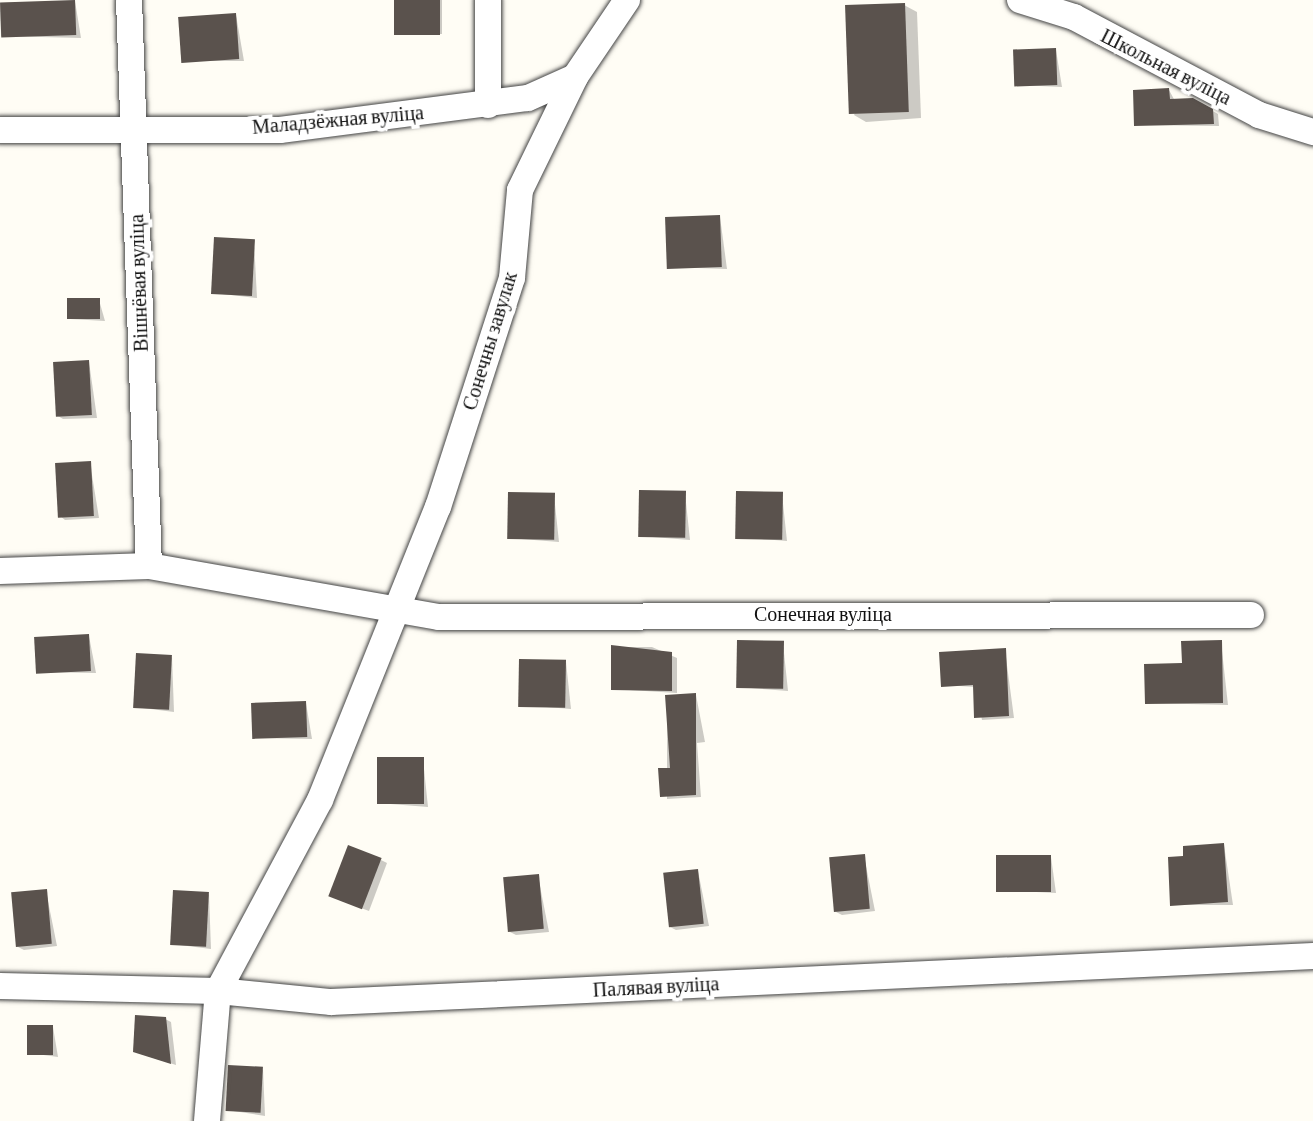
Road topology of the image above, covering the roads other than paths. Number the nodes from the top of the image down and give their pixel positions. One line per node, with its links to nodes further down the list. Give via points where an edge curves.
1 (129, 0): 7 (street, Вішнёвая вуліца)
2 (488, 0): 6 (street)
3 (627, 0): 5 (street, Сонечны завулак)
4 (1020, 0): 9 (street, Школьная вуліца, via 1074,17 1259,115)
5 (575, 77): 6 (street, Маладзёжная вуліца, via 528,98); 12 (street, Сонечны завулак, via 520,190 512,278)
6 (488, 105): 7 (street, Маладзёжная вуліца, via 280,130)
7 (133, 126): 8 (street, Маладзёжная вуліца); 10 (street, Вішнёвая вуліца)
8 (0, 130)
9 (1313, 132)
10 (149, 566): 11 (street); 12 (street)
11 (0, 571)
12 (398, 606): 13 (street, Сонечная вуліца, via 439,617 499,618); 16 (street, Сонечны завулак, via 320,800)
13 (1251, 615)
14 (1313, 956): 16 (street, Палявая вуліца, via 331,1002)
15 (0, 986): 16 (street, Палявая вуліца)
16 (218, 991): 17 (street)
17 (207, 1121)

